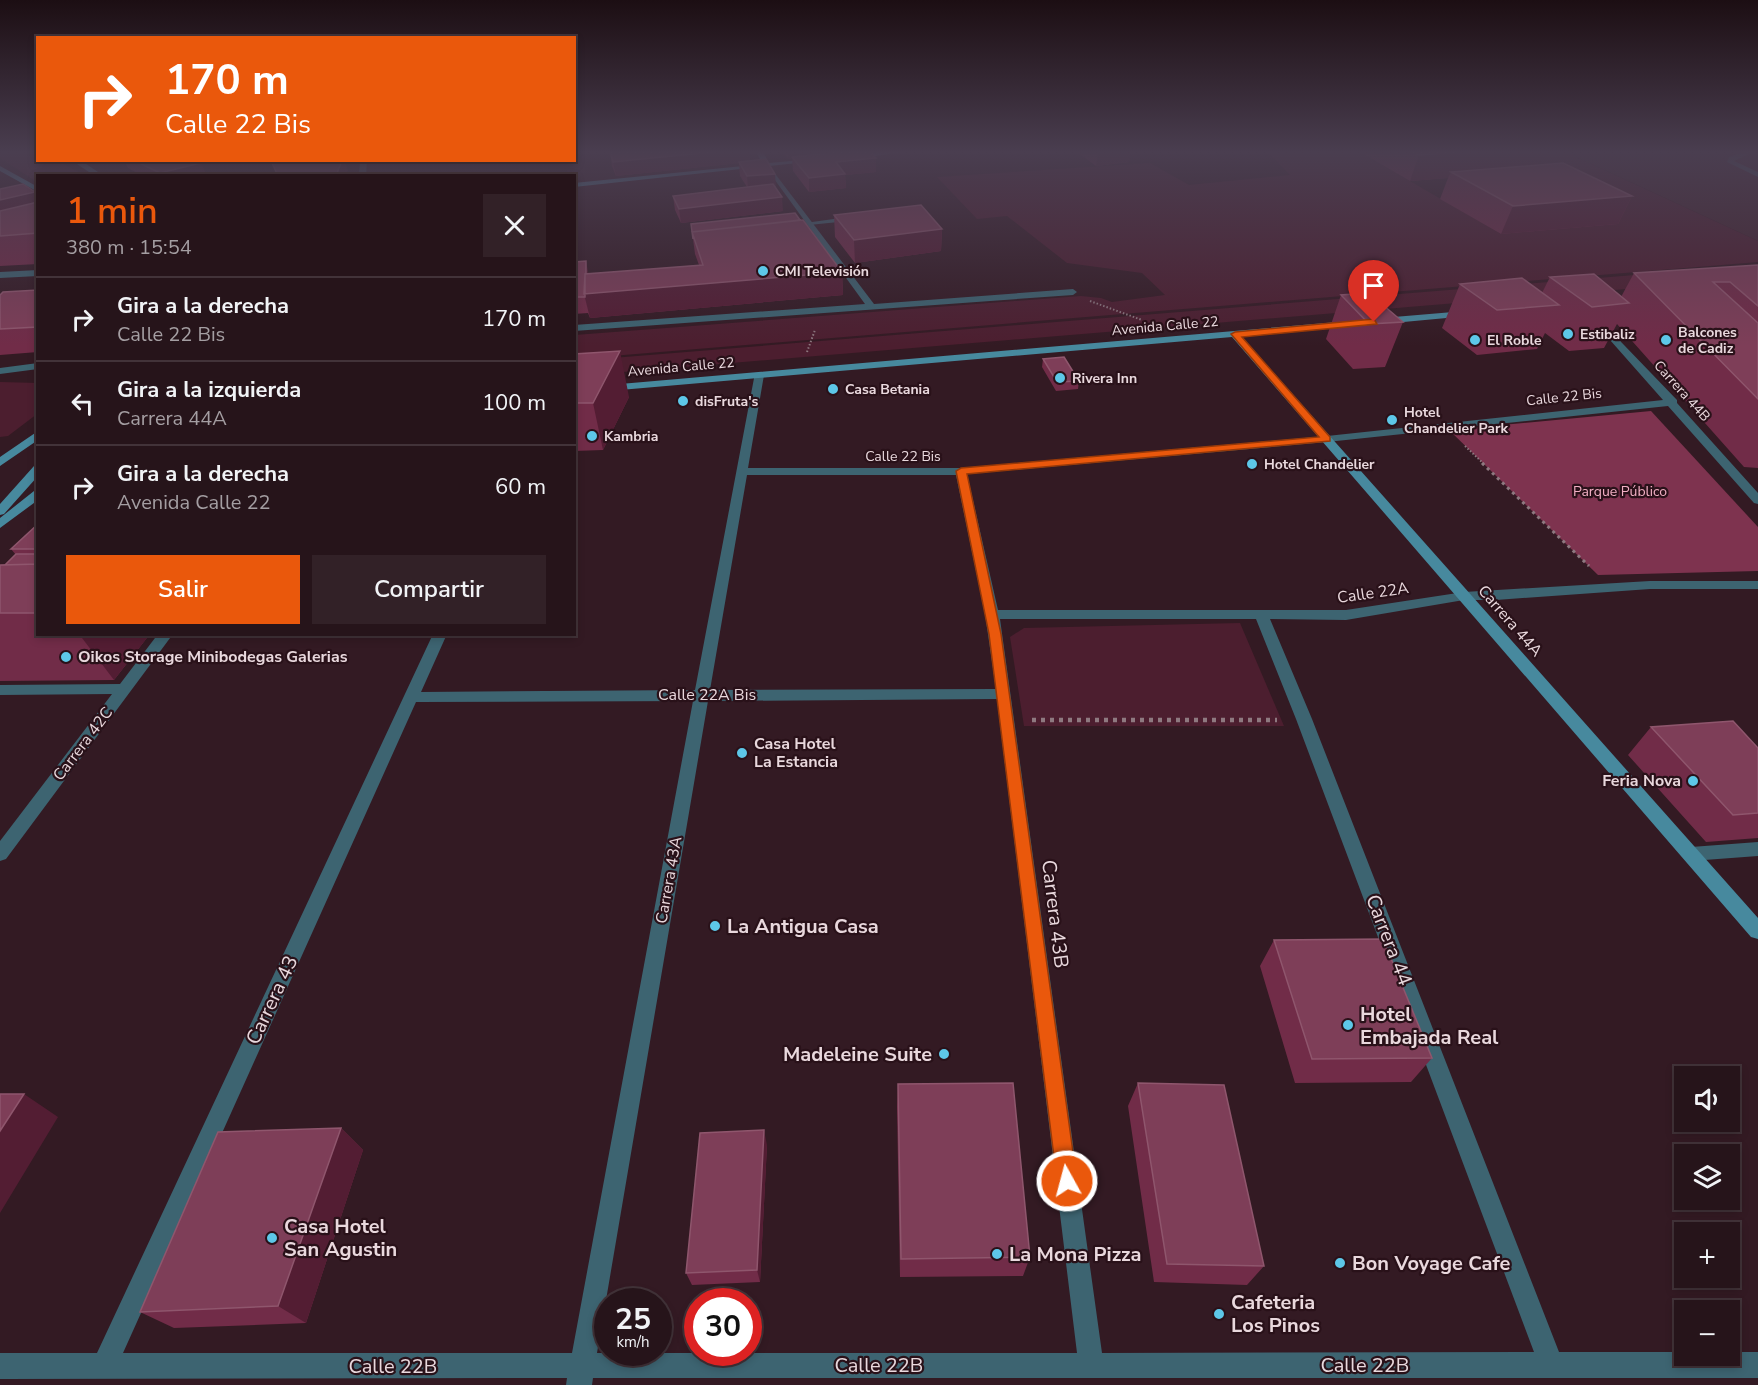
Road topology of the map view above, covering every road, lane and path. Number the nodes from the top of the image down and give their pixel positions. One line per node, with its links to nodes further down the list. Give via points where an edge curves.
1 (804, 217): 3 (street)
2 (864, 217): 3 (street)
3 (809, 223): 7 (street)
4 (36, 273): 5 (street)
5 (0, 275)
6 (1073, 292): 7 (street); 11 (path)
7 (870, 305): 8 (street)
8 (823, 309): 14 (street); 18 (path)
9 (1478, 313): 12 (street)
10 (1591, 313): 22 (street, Carrera 44B)
11 (1142, 320)
12 (1374, 322)
13 (1362, 323): 15 (street, Avenida Calle 22)
14 (576, 328)
15 (1235, 334): 18 (street, Avenida Calle 22); 25 (street, Carrera 44A)
16 (36, 366): 17 (street)
17 (0, 372): 19 (street)
18 (799, 372): 20 (street, Avenida Calle 22)
19 (36, 374)
20 (759, 375): 21 (street, Avenida Calle 22, via 601,394); 29 (street, Carrera 43A)
21 (576, 391)
22 (1673, 402): 25 (street, Calle 22 Bis); 31 (street, Carrera 44B)
23 (36, 436): 26 (street)
24 (1457, 438): 34 (path)
25 (1327, 439): 28 (street, Calle 22 Bis); 36 (street, Carrera 44A)
26 (0, 463)
27 (36, 470): 32 (street)
28 (961, 471): 29 (street, Calle 22 Bis); 37 (street, Carrera 43B)
29 (741, 472): 44 (street, Carrera 43A)
30 (36, 496): 33 (street)
31 (1758, 500)
32 (0, 511)
33 (0, 524)
34 (1590, 567)
35 (1758, 585): 36 (street, Calle 22A, via 1650,585)
36 (1464, 596): 38 (street, Calle 22A, via 1346,615); 50 (street, Carrera 44A)
37 (992, 614): 38 (street, Calle 22A); 43 (street, Carrera 43B)
38 (1262, 617): 46 (street, Carrera 44)
39 (164, 636): 41 (street, Carrera 42C)
40 (439, 636): 45 (street, Carrera 43)
41 (124, 689): 42 (street); 49 (street, Carrera 42C)
42 (0, 690)
43 (1004, 694): 44 (street, Calle 22A Bis); 47 (street, Carrera 43B)
44 (702, 695): 45 (street, Calle 22A Bis); 57 (street, Carrera 43A)
45 (411, 697): 56 (street, Carrera 43)
46 (1305, 719): 47 (path); 53 (street, Carrera 44)
47 (1007, 720): 52 (street, Carrera 43B)
48 (1758, 849): 50 (street)
49 (0, 854)
50 (1690, 854): 51 (street, Carrera 44A)
51 (1758, 931)
52 (1091, 1365): 53 (street, Calle 22B); 57 (street, Calle 22B)
53 (1551, 1365): 54 (street, Calle 22B)
54 (1758, 1365)
55 (0, 1366): 56 (street, Calle 22B)
56 (104, 1366): 57 (street, Calle 22B)
57 (581, 1375)

